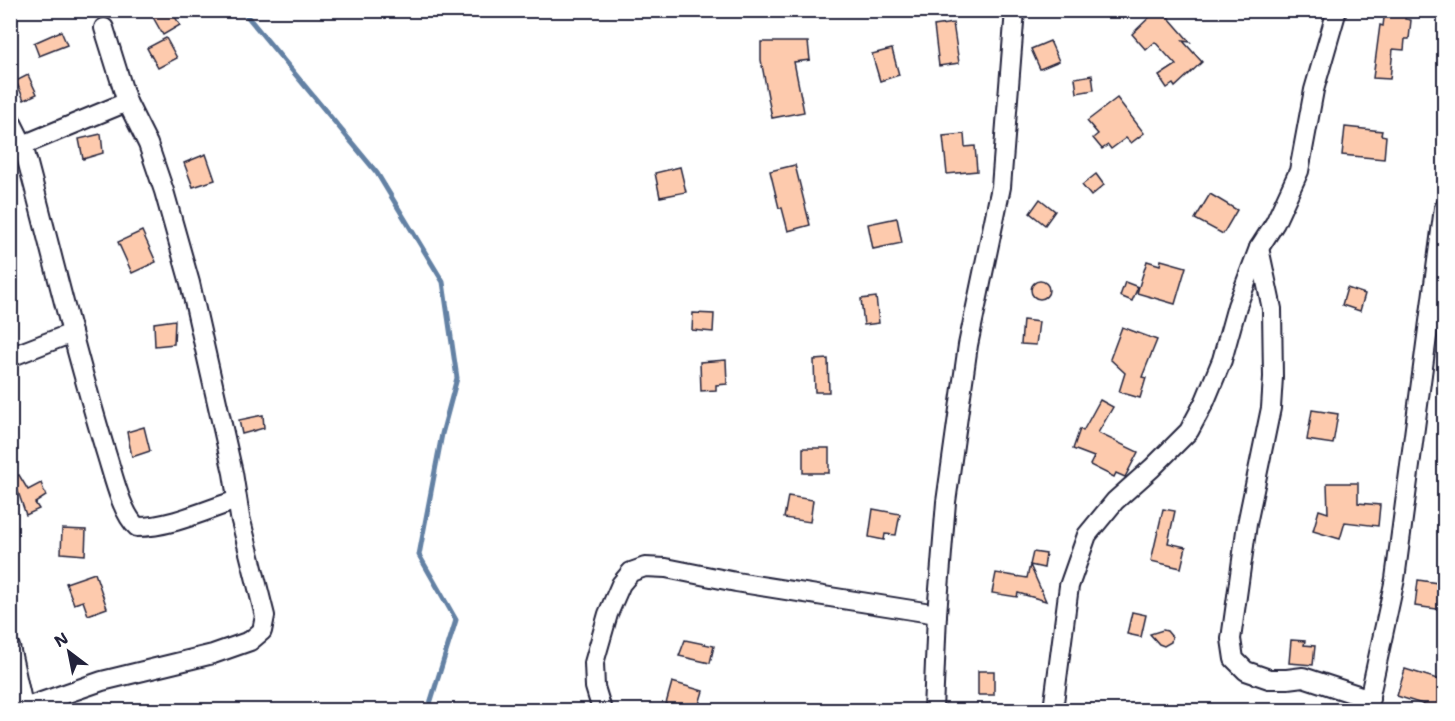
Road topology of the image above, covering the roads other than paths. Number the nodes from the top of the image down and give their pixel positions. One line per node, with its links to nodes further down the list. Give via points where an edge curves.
1 (1014, 10): 12 (street, via 1001,187 968,345 946,502)
2 (1337, 10): 8 (street, via 1314,90 1299,171)
3 (104, 28): 4 (street)
4 (127, 102): 6 (street); 11 (street, via 148,144 176,233)
5 (10, 119): 6 (street)
6 (23, 145): 9 (street)
7 (1444, 208): 14 (street, via 1395,579)
8 (1259, 248): 14 (street, via 1272,309 1273,377 1231,639 1234,659 1246,671 1269,679 1303,676); 18 (street, via 1222,360 1189,431 1115,501 1087,535 1069,586)
9 (72, 333): 10 (street); 11 (street, via 100,433 131,522 146,527)
10 (10, 357)
11 (237, 500): 15 (street, via 265,616 262,631 250,641 213,654 102,681)
12 (937, 614): 16 (street, via 645,567 630,572 608,614 594,663); 17 (street)
13 (10, 647): 15 (street)
14 (1368, 705)
15 (24, 709)
16 (602, 711)
17 (933, 711)
18 (1053, 711)

